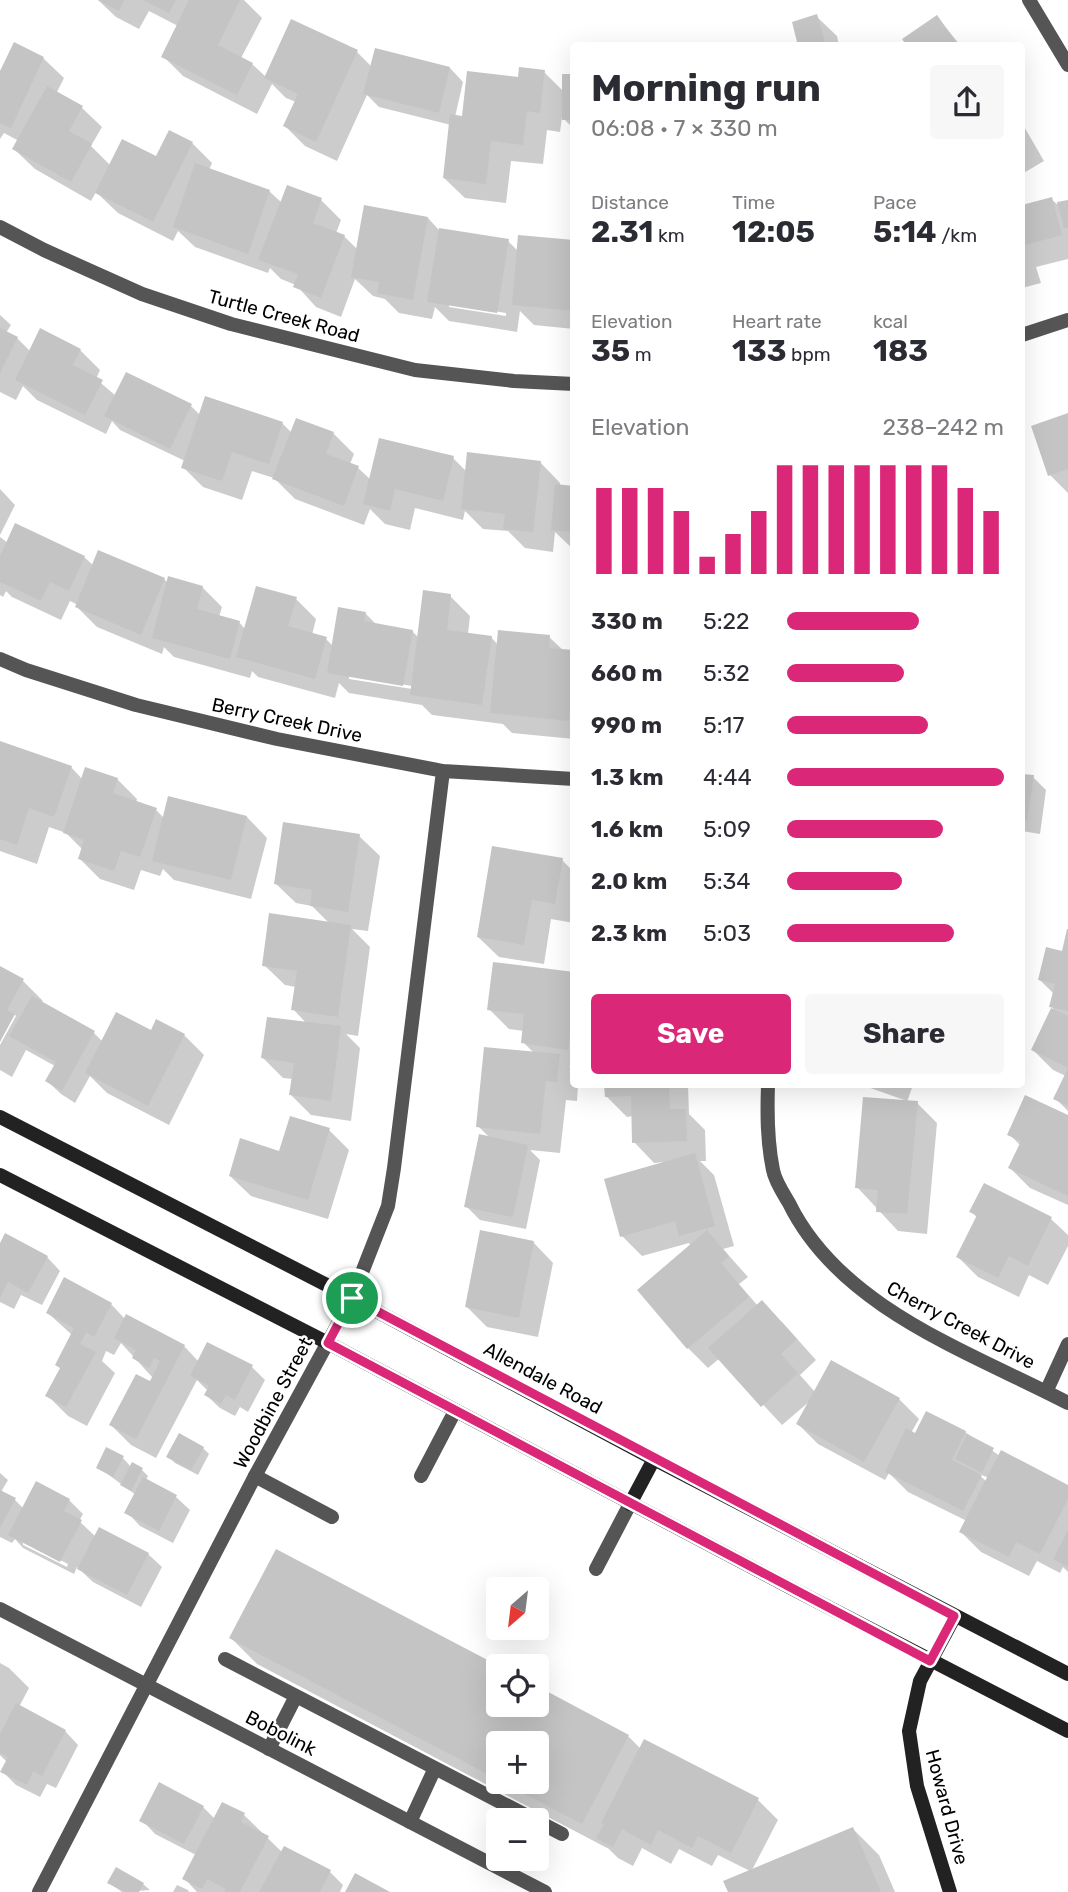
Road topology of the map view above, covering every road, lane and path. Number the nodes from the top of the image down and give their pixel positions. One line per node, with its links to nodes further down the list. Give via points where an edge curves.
1 (1029, 0): 2 (street)
2 (1068, 65)
3 (0, 227): 6 (street, Turtle Creek Road, via 142,294 231,324 415,370)
4 (1068, 320): 5 (street)
5 (1025, 334)
6 (570, 384)
7 (0, 659): 8 (street, Berry Creek Drive, via 136,705 277,739)
8 (443, 771): 9 (street, Berry Creek Drive); 13 (street, Woodbine Street, via 388,1206)
9 (570, 779)
10 (768, 1088): 16 (street, Cherry Creek Drive, via 773,1172 797,1220 828,1262 868,1297 918,1327)
11 (1, 1119): 13 (main road, Allendale Road)
12 (0, 1175): 14 (main road)
13 (352, 1298): 14 (street, Woodbine Street); 19 (main road, Allendale Road)
14 (328, 1343): 18 (main road); 20 (street, Woodbine Street)
15 (1068, 1344): 16 (street)
16 (1046, 1392): 17 (street, Cherry Creek Drive)
17 (1068, 1403)
18 (455, 1411): 21 (street); 22 (main road)
19 (654, 1459): 22 (main road); 26 (main road, Allendale Road)
20 (256, 1476): 23 (street); 30 (street, Woodbine Street)
21 (421, 1476)
22 (630, 1504): 24 (street); 28 (main road)
23 (332, 1517)
24 (596, 1569)
25 (0, 1609): 30 (street, Bobolink)
26 (954, 1616): 28 (main road, Howard Drive); 29 (main road, Allendale Road)
27 (225, 1659): 31 (street)
28 (930, 1661): 32 (main road); 42 (main road, Howard Drive, via 919,1681 909,1731 917,1786)
29 (1068, 1674)
30 (148, 1686): 33 (street, Bobolink); 40 (street, Woodbine Street)
31 (296, 1696): 33 (street); 34 (street)
32 (1068, 1731)
33 (269, 1749): 36 (street, Bobolink)
34 (435, 1768): 35 (street); 36 (street)
35 (511, 1808)
36 (410, 1822): 39 (street, Bobolink)
37 (549, 1828): 38 (street)
38 (562, 1834)
39 (509, 1873): 41 (street, Bobolink)
40 (39, 1892)
41 (545, 1892)
42 (950, 1892)

